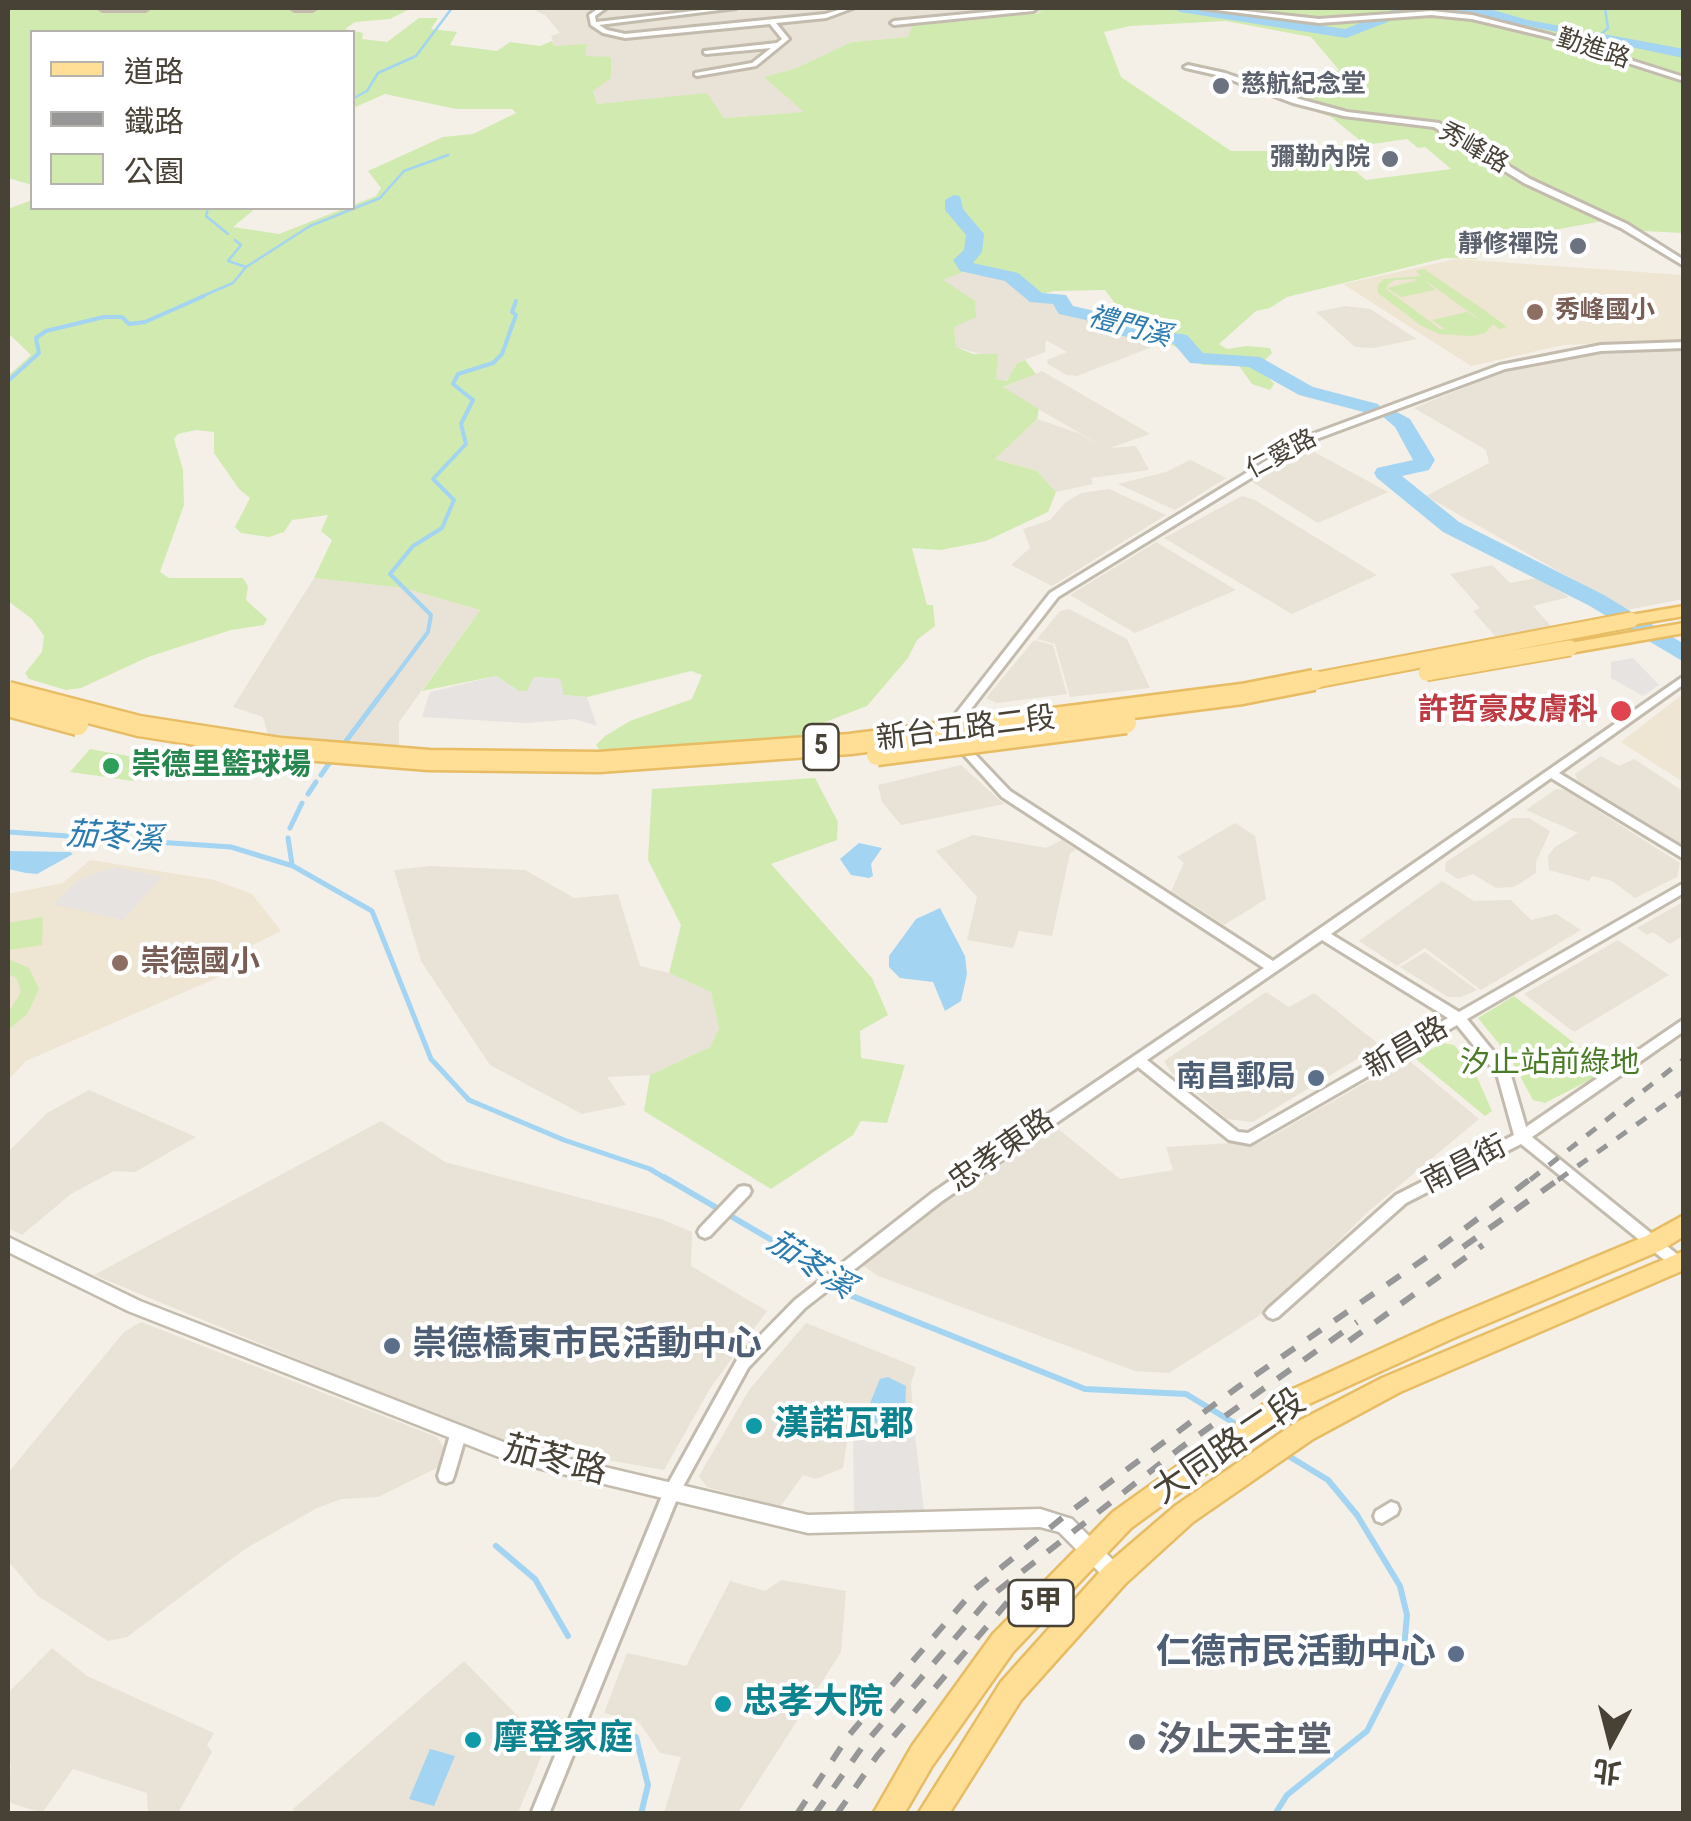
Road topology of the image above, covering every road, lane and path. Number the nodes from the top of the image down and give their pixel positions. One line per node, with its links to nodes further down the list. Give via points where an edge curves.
1 (104, 8): 2 (street)
2 (144, 8)
3 (295, 8): 4 (street)
4 (312, 8)
5 (604, 8): 14 (street, via 592,15)
6 (732, 8): 14 (street)
7 (850, 8): 12 (street)
8 (954, 8): 11 (street)
9 (1033, 8): 11 (street)
10 (1204, 8): 21 (street, 勤進路, via 1319,21 1432,13 1472,17)
11 (962, 14): 13 (street)
12 (772, 22): 14 (street, via 651,36 615,34); 15 (street, via 786,38)
13 (894, 23)
14 (593, 24)
15 (779, 45): 16 (street); 18 (street, via 754,64)
16 (706, 52)
17 (1188, 67): 22 (street, 秀峰路, via 1347,114 1436,125)
18 (724, 70): 19 (street); 20 (street)
19 (697, 74)
20 (730, 79)
21 (1684, 79)
22 (1684, 264)
23 (1684, 346): 29 (street, 仁愛路, via 1602,348 1503,367 1308,438 1054,595)
24 (1684, 611): 27 (main road, 新台五路二段 / 5, bridge, via 1242,694 833,746 651,760 518,763 280,748 140,726)
25 (1684, 628): 28 (main road, 新台五路二段 / 5, bridge, via 986,744 576,775 272,760 114,734)
26 (1684, 679): 31 (street, 忠孝東路)
27 (8, 692)
28 (8, 706)
29 (960, 716)
30 (968, 753): 35 (street, via 1006,794)
31 (1554, 774): 32 (street); 34 (street, 忠孝東路)
32 (1684, 855)
33 (1684, 887): 36 (street, 新昌路)
34 (1322, 934): 35 (street, 忠孝東路); 36 (street, 南昌街)
35 (1272, 967): 38 (street, 忠孝東路)
36 (1460, 1019): 38 (street, 新昌路, via 1250,1139 1234,1136); 39 (street, 南昌街, via 1503,1072)
37 (1684, 1024): 39 (street)
38 (1137, 1059): 49 (street, 忠孝東路, via 937,1197 808,1298 743,1362)
39 (1522, 1136): 43 (street); 46 (street, 南昌街, via 1401,1199)
40 (744, 1192): 42 (street)
41 (1684, 1224): 43 (main road, 大同路二段 / 5甲)
42 (705, 1232)
43 (1654, 1243): 45 (street); 50 (main road, 大同路二段 / 5甲, via 1280,1406 1122,1520)
44 (8, 1244): 47 (street, 茄苳路, via 134,1306)
45 (1680, 1261): 51 (main road, 大同路二段 / 5甲, via 1392,1384 1304,1430 1184,1514)
46 (1274, 1313)
47 (458, 1435): 48 (street); 49 (street, 茄苳路)
48 (446, 1476)
49 (672, 1491): 50 (street, 茄苳路, via 808,1524 1040,1518 1064,1525); 52 (street, 忠孝東路)
50 (1091, 1550): 51 (street, 茄苳路); 53 (main road, 大同路二段 / 5甲, via 1003,1643)
51 (1115, 1575): 54 (main road, 大同路二段 / 5甲, via 1012,1691)
52 (540, 1814)
53 (887, 1814)
54 (932, 1814)

